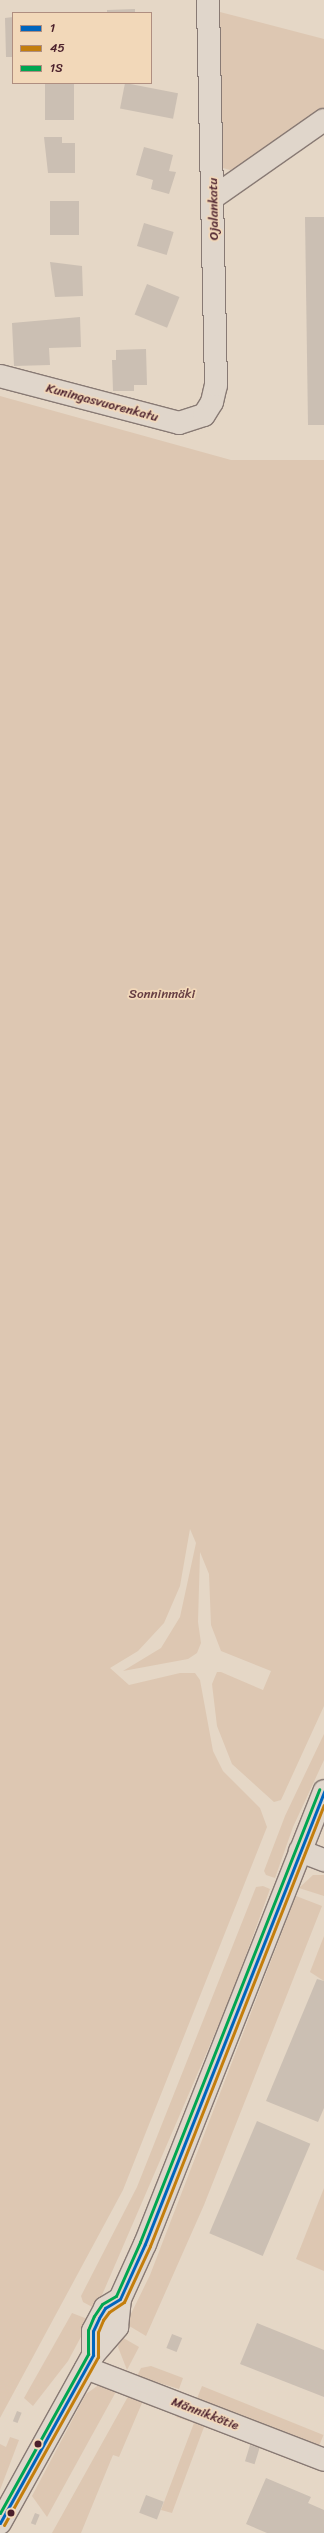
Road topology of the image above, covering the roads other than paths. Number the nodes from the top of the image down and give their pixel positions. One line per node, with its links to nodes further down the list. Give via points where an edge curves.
1 (208, 0): 3 (street, Ojalankatu)
2 (324, 120): 3 (street)
3 (214, 197): 5 (street, Ojalankatu, via 216,384 212,402)
4 (0, 376): 5 (street, Kuningasvuorenkatu, via 179,423)
5 (204, 415)
6 (324, 1790): 7 (street)
7 (300, 1851): 8 (street); 9 (street, via 145,2244 120,2299 105,2308 93,2331)
8 (324, 1860)
9 (90, 2362): 10 (street, Männikkötie); 11 (street)
10 (324, 2460)
11 (0, 2523)

